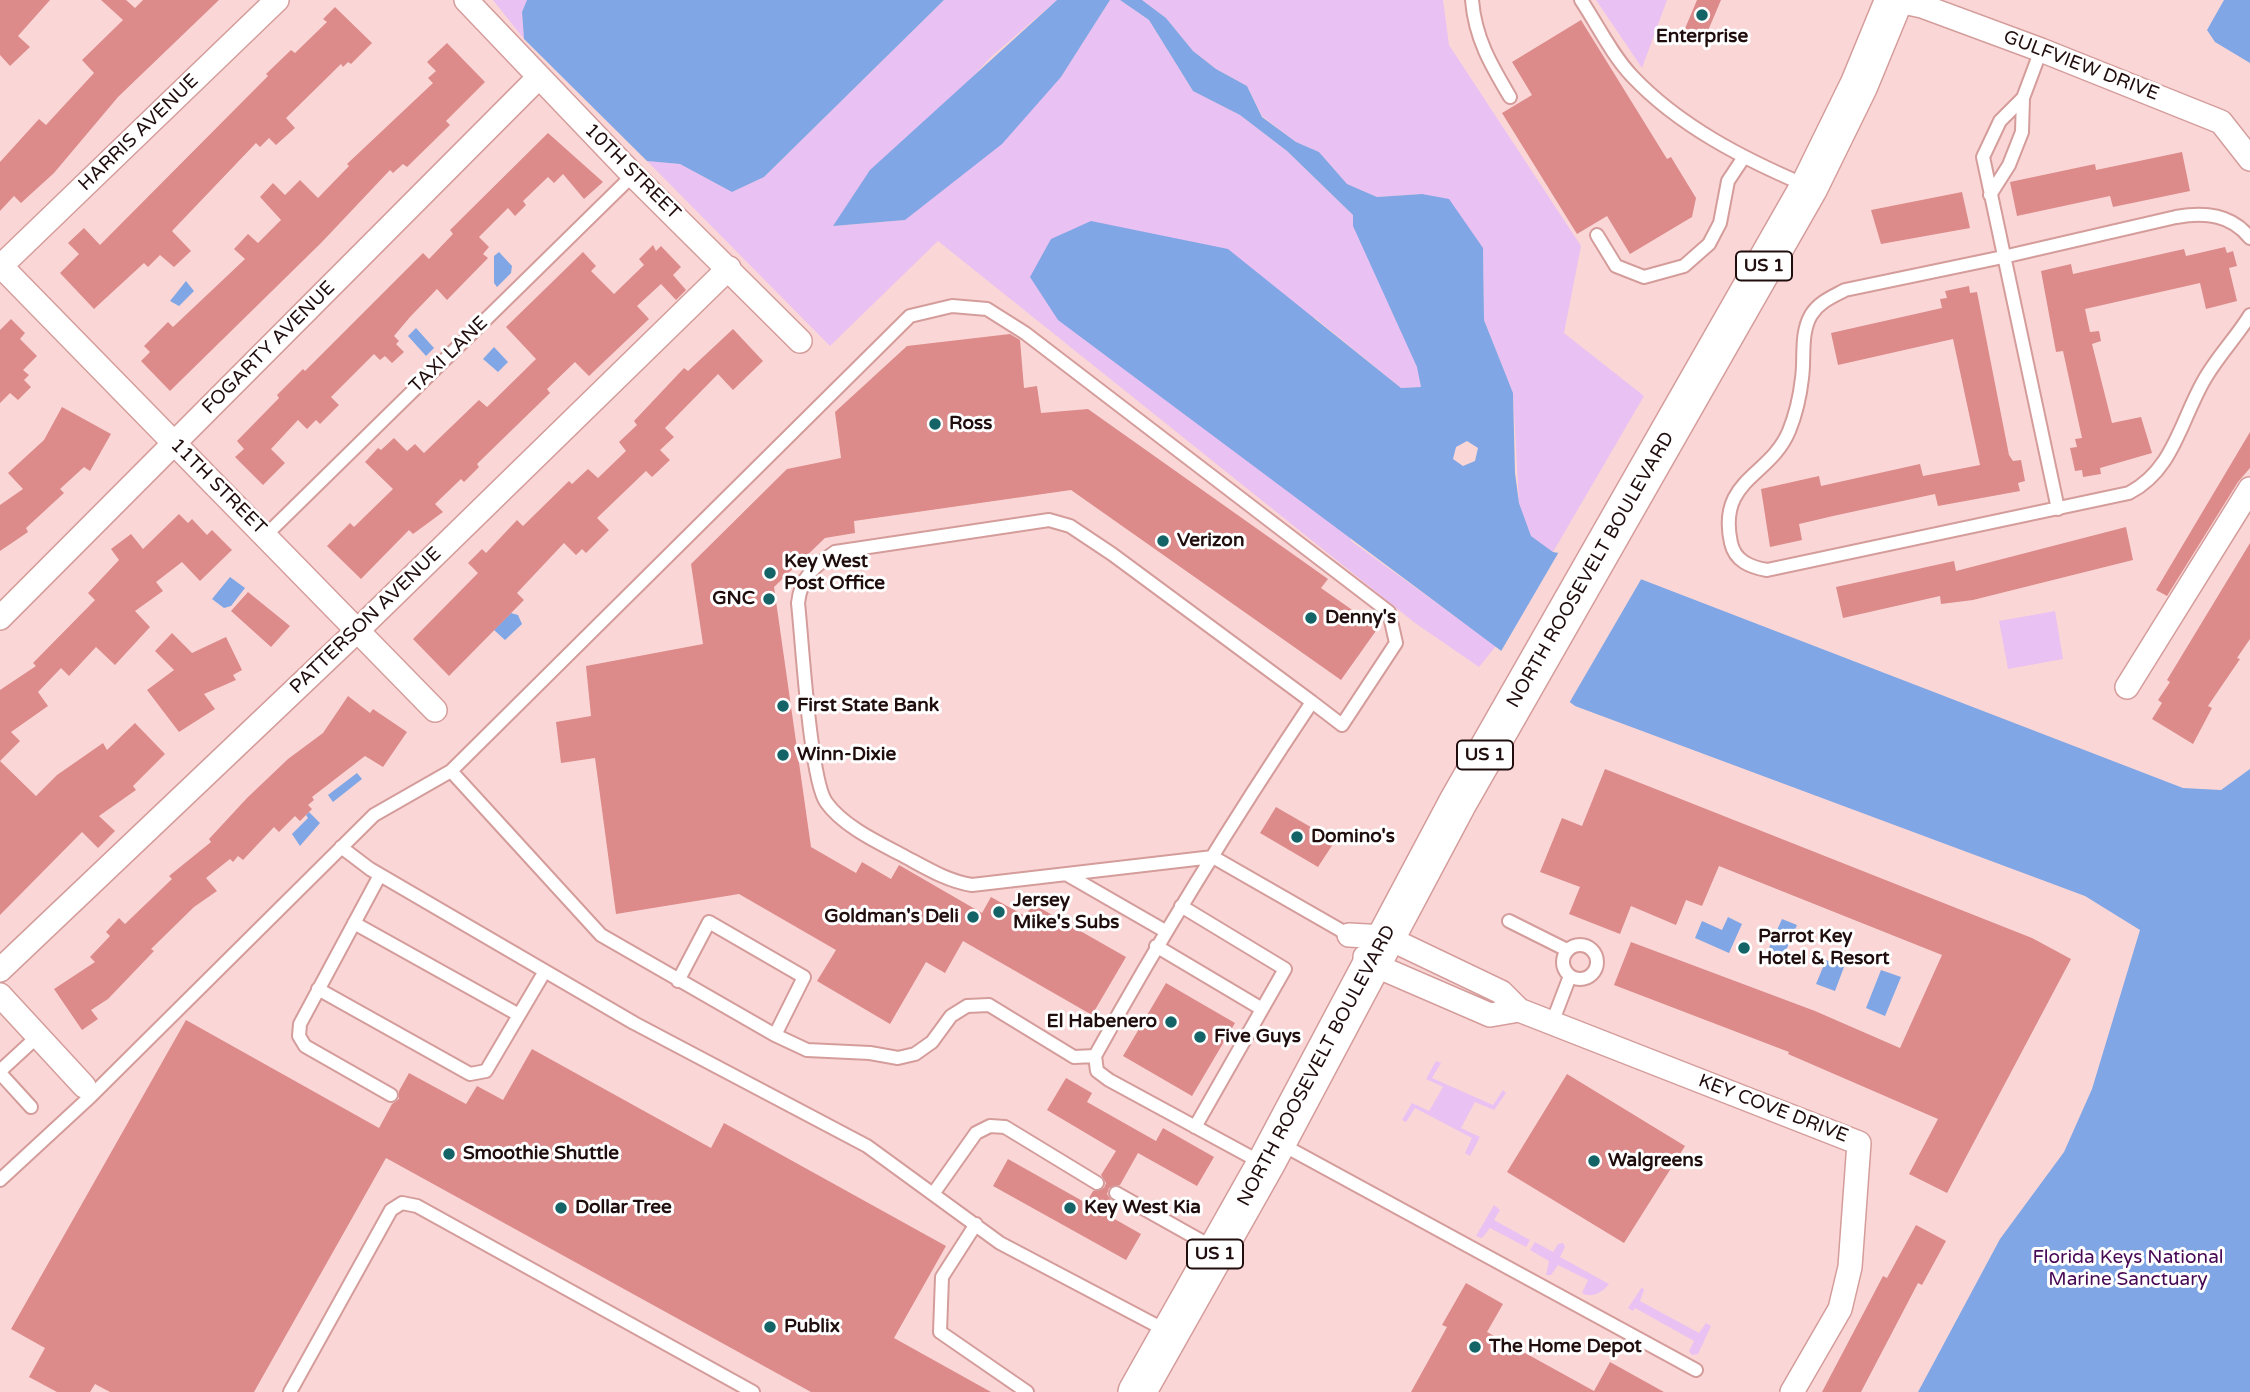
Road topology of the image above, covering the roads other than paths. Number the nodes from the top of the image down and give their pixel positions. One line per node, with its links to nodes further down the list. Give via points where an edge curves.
1 (277, 0): 18 (street, HARRIS AVENUE)
2 (466, 0): 7 (street, 10TH STREET)
3 (1472, 0): 8 (lane, via 1483,52)
4 (1581, 0): 10 (lane, via 1631,76 1687,122)
5 (1894, 0): 6 (street, GULFVIEW DRIVE); 13 (main road, NORTH ROOSEVELT BOULEVARD / US 1)
6 (2041, 50): 9 (lane); 11 (street, GULFVIEW DRIVE, via 2221,122)
7 (539, 77): 12 (street, 10TH STREET); 22 (street, FOGARTY AVENUE)
8 (1510, 97)
9 (2023, 99): 14 (lane, via 2022,132); 14 (lane, via 2000,121 1983,157)
10 (1744, 157): 13 (lane); 15 (lane, via 1728,181 1720,223 1709,244 1684,266 1644,277 1616,266)
11 (2250, 159)
12 (633, 175): 19 (street, 10TH STREET); 25 (lane, TAXI LANE)
13 (1809, 187): 43 (main road, NORTH ROOSEVELT BOULEVARD / US 1)
14 (1990, 195): 17 (lane)
15 (1597, 235)
16 (2250, 238): 17 (lane, via 2238,224 2220,216 2196,214)
17 (2003, 257): 24 (lane); 24 (lane, via 1845,290 1823,301 1810,316 1804,333 1803,377 1788,433 1770,460 1742,484 1731,508 1730,540 1742,562 1767,570)
18 (0, 266): 22 (street, 11TH STREET)
19 (729, 268): 21 (street, 10TH STREET); 27 (street, PATTERSON AVENUE)
20 (2250, 314): 24 (lane, via 2203,381 2162,469 2129,494)
21 (800, 341)
22 (174, 444): 25 (street, 11TH STREET); 26 (street, FOGARTY AVENUE)
23 (2250, 489): 28 (street)
24 (2058, 509)
25 (266, 535): 27 (street, 11TH STREET)
26 (0, 618)
27 (358, 630): 30 (street, 11TH STREET); 44 (street, PATTERSON AVENUE)
28 (2127, 687)
29 (1312, 702): 31 (lane, via 1342,725 1396,643 1389,612 1025,333 987,309 952,306 910,317); 33 (lane); 34 (lane, via 1112,554 1070,526 1049,520 835,552 812,568 800,586 798,603 819,782 835,813 881,844 954,882 972,885)
30 (435, 710)
31 (450, 771): 32 (lane, via 374,815); 47 (lane, via 601,935)
32 (341, 847): 35 (lane); 62 (lane)
33 (1213, 858): 34 (lane); 36 (lane); 40 (lane)
34 (1066, 874): 39 (lane)
35 (380, 875): 38 (lane); 45 (lane)
36 (1181, 906): 39 (lane); 50 (lane, via 1285,969)
37 (1509, 921): 42 (lane)
38 (354, 923): 48 (lane); 51 (lane)
39 (1165, 931): 41 (lane)
40 (1349, 935): 43 (street, KEY COVE DRIVE)
41 (1156, 946): 50 (lane); 55 (lane)
42 (1567, 950): 46 (lane, via 1563,967); 46 (lane, via 1583,944 1593,950 1597,960 1595,971 1586,978)
43 (1379, 951): 52 (street, KEY COVE DRIVE, via 1501,992 1519,1010); 61 (main road, NORTH ROOSEVELT BOULEVARD / US 1)
44 (0, 970)
45 (545, 971): 51 (lane); 65 (lane, via 634,1024 866,1146)
46 (1570, 976): 52 (lane)
47 (678, 981): 53 (lane); 53 (lane, via 709,922 804,977)
48 (318, 989): 51 (lane, via 470,1074 486,1071); 58 (lane, via 300,1024 299,1036 305,1046)
49 (0, 995): 54 (street)
50 (1262, 1009): 60 (lane)
51 (519, 1015)
52 (1552, 1023): 74 (street, KEY COVE DRIVE, via 1859,1143 1850,1267 1840,1309)
53 (775, 1035): 55 (lane, via 807,1050 898,1058 915,1054 932,1042 951,1016 967,1006 989,1006 1074,1057)
54 (38, 1036): 56 (lane); 57 (street)
55 (1095, 1056): 60 (lane, via 1097,1070 1109,1080)
56 (0, 1072): 59 (lane)
57 (84, 1086)
58 (391, 1095)
59 (31, 1107)
60 (1195, 1127): 61 (lane)
61 (1271, 1153): 67 (main road, NORTH ROOSEVELT BOULEVARD / US 1); 69 (lane)
62 (0, 1180)
63 (1097, 1183): 65 (lane, via 1005,1127 990,1126 976,1133)
64 (1115, 1193): 67 (lane)
65 (933, 1194): 66 (lane)
66 (976, 1224): 68 (lane, via 1000,1243); 72 (lane, via 942,1277 940,1332)
67 (1217, 1250): 68 (main road, NORTH ROOSEVELT BOULEVARD / US 1)
68 (1170, 1332): 73 (main road, NORTH ROOSEVELT BOULEVARD / US 1)
69 (1696, 1370)
70 (290, 1392): 71 (lane, via 391,1210 402,1203 417,1206)
71 (753, 1392)
72 (1027, 1392)
73 (1137, 1392)
74 (1792, 1392)

